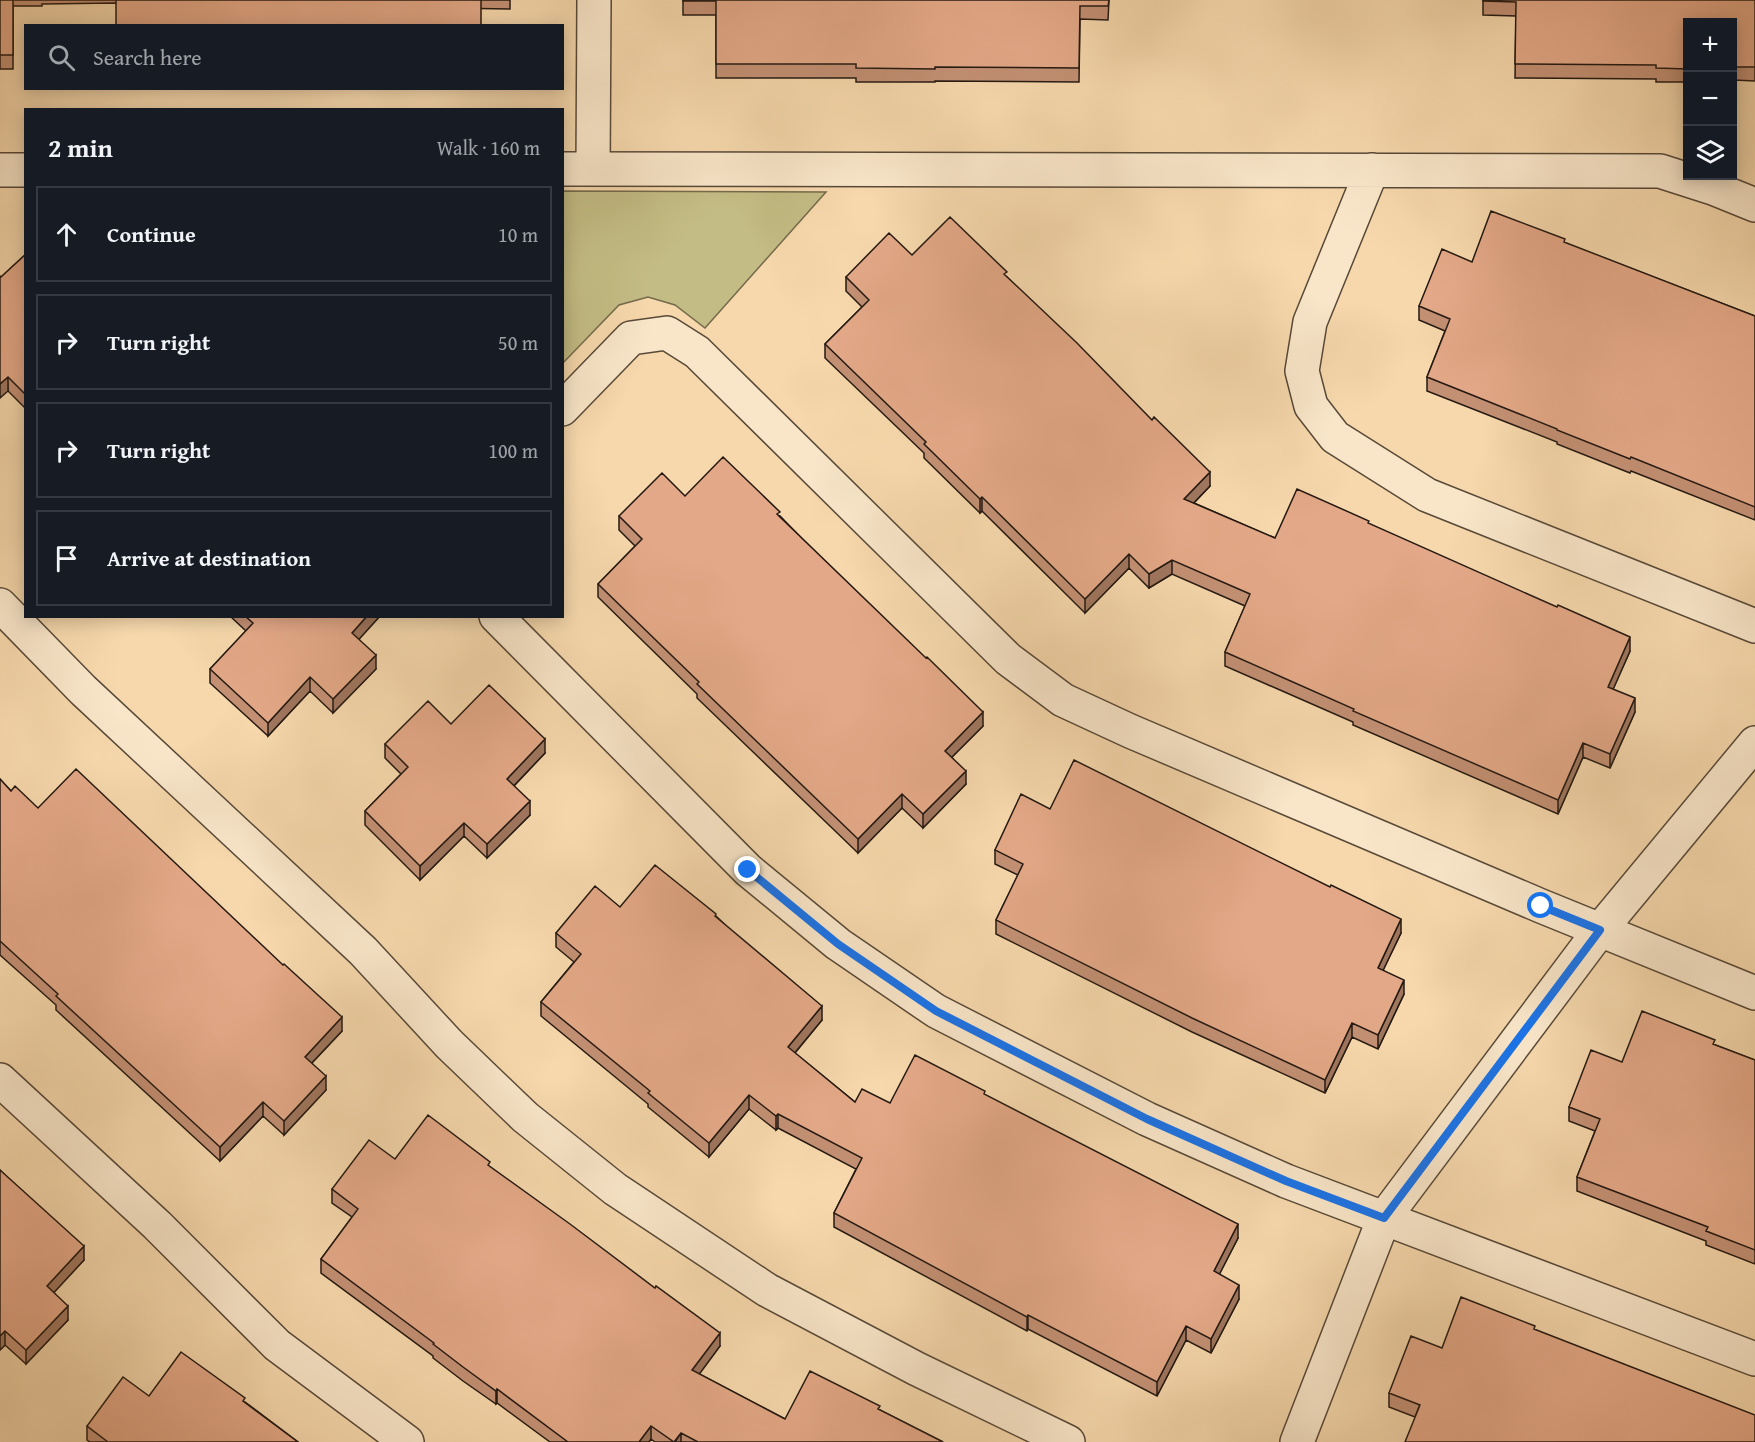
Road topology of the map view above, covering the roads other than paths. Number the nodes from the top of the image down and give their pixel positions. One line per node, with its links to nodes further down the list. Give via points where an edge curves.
1 (594, 0): 2 (street)
2 (578, 169): 5 (street)
3 (0, 170): 4 (street)
4 (24, 170)
5 (1372, 170): 6 (street, via 1660,171); 10 (street, via 1310,322 1302,371 1311,406 1335,437 1427,495)
6 (1755, 205)
7 (564, 407): 12 (street, via 631,338 667,333 697,352 1008,659 1063,700)
8 (0, 605): 18 (street, via 82,690 363,951 448,1044 517,1109 615,1189 767,1290)
9 (498, 618): 15 (street, via 748,870 838,944 936,1011 1147,1119 1286,1181)
10 (1755, 626)
11 (1755, 743): 12 (street)
12 (1600, 930): 13 (street); 15 (street)
13 (1755, 993)
14 (0, 1080): 17 (street, via 158,1225 277,1345)
15 (1384, 1218): 16 (street); 19 (street)
16 (1755, 1359)
17 (407, 1442)
18 (1068, 1442)
19 (1297, 1442)

